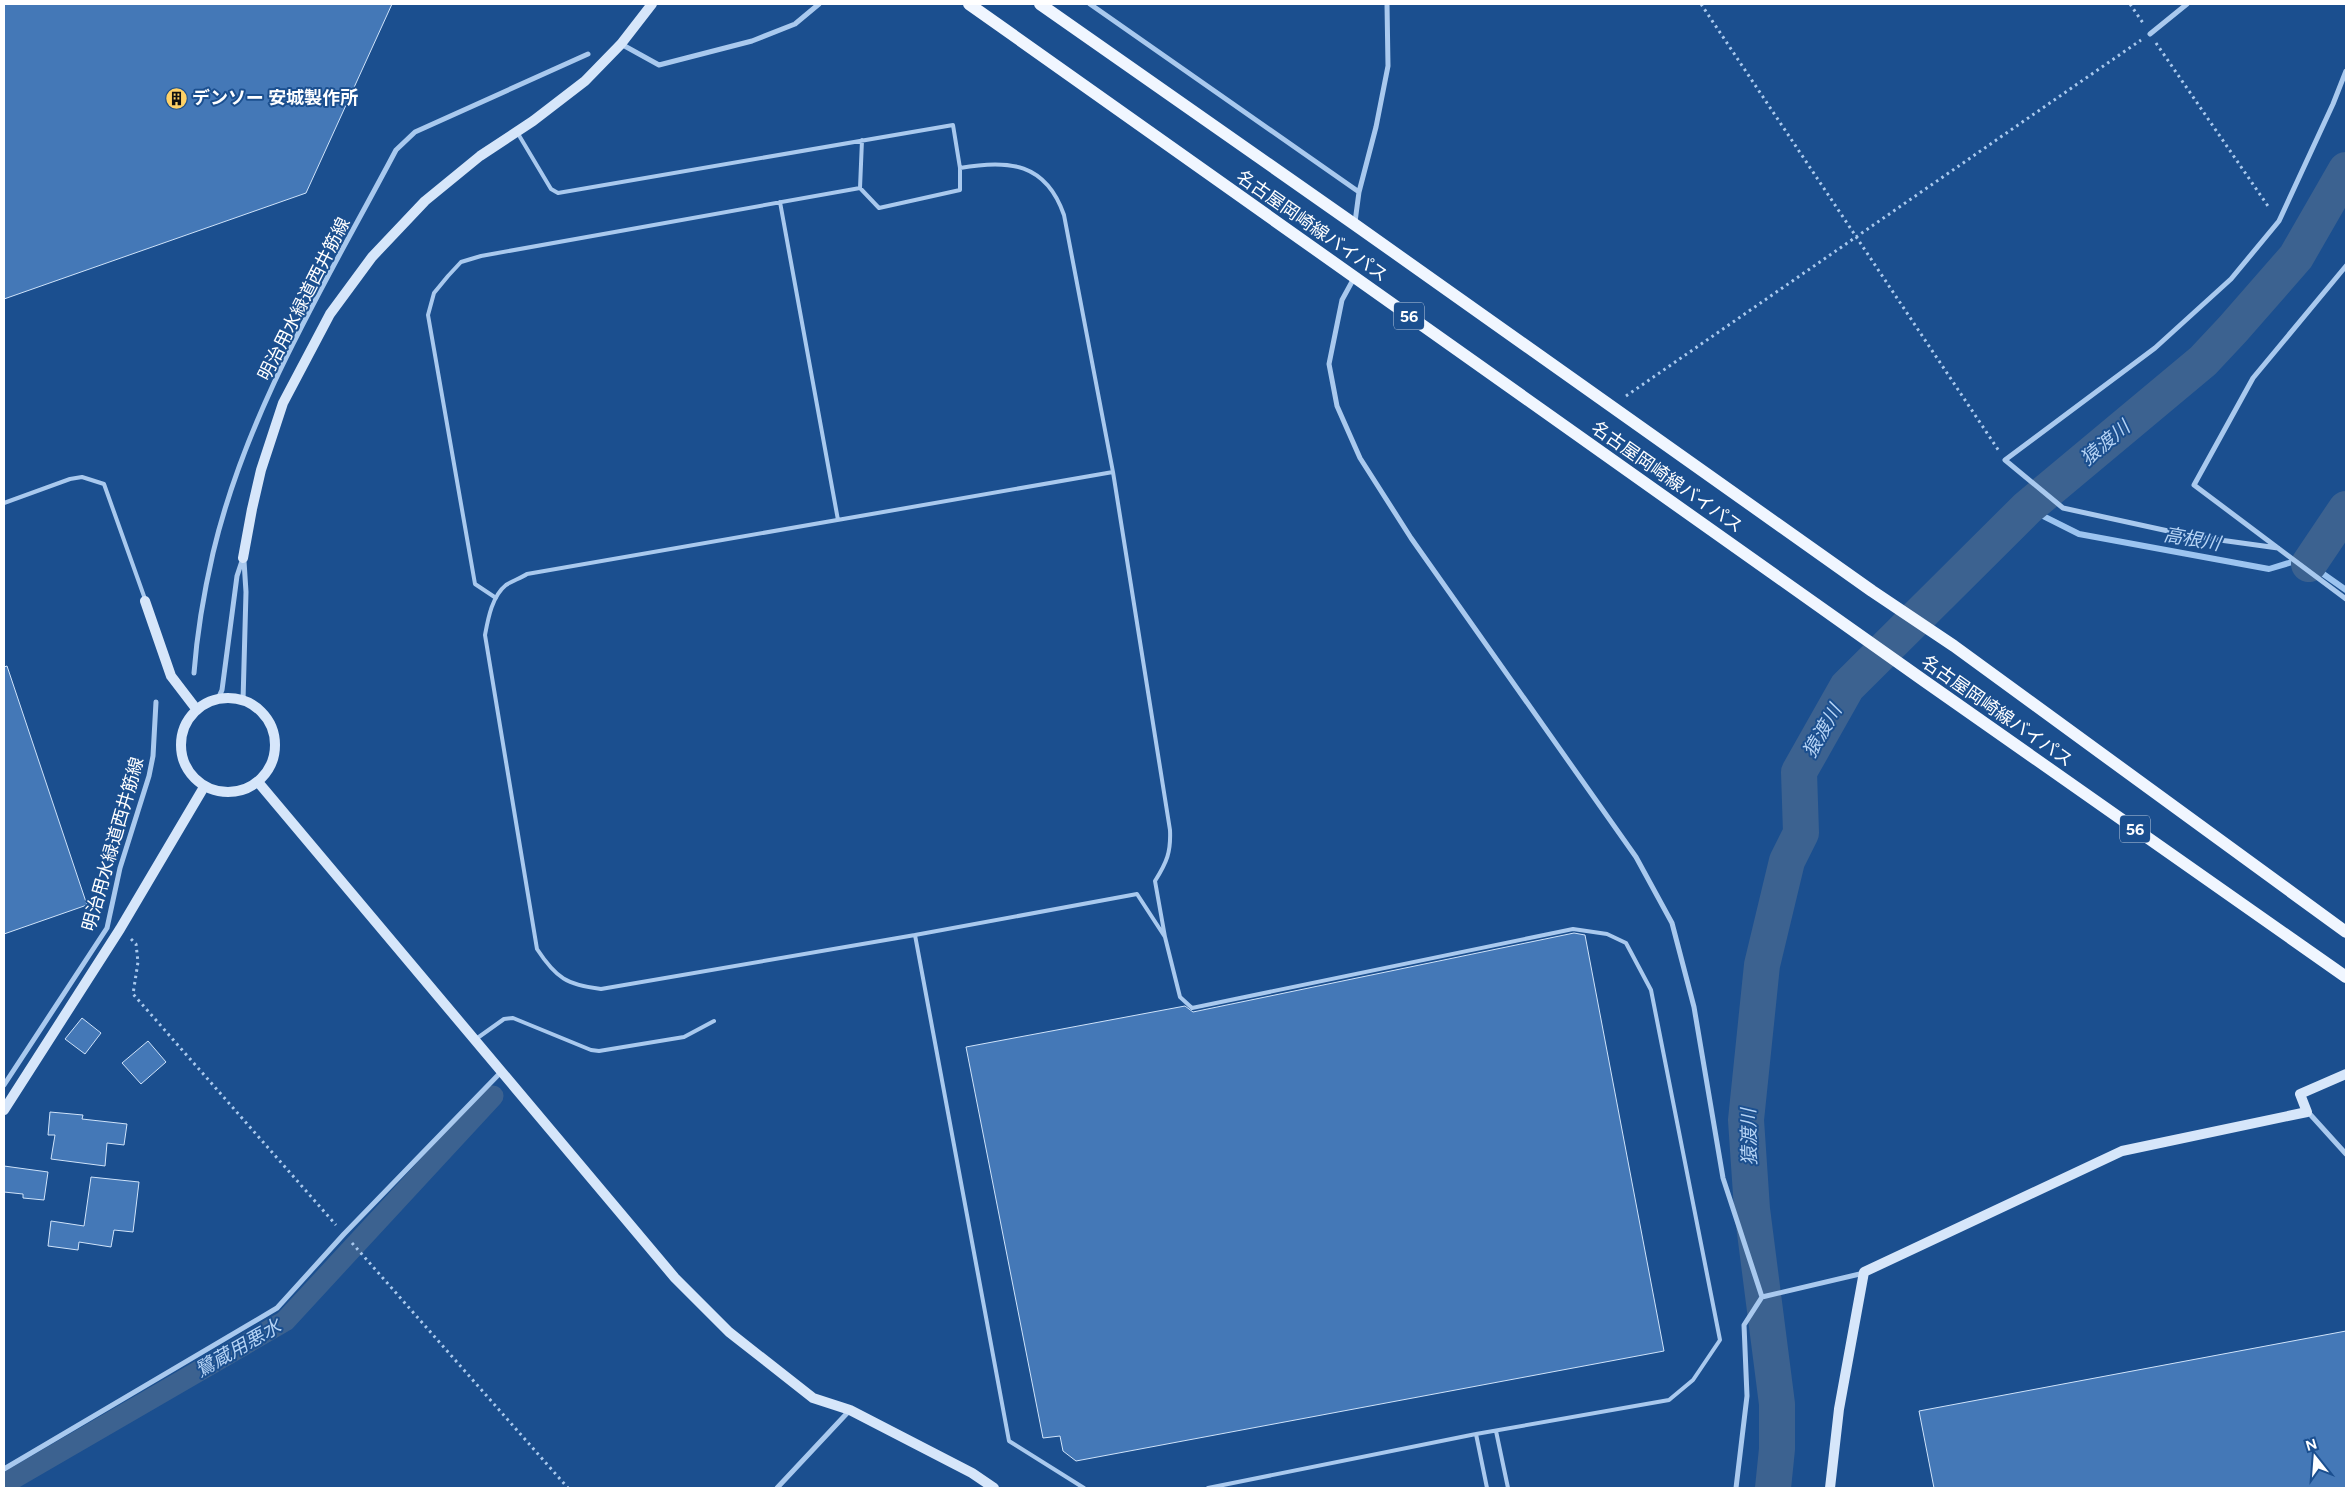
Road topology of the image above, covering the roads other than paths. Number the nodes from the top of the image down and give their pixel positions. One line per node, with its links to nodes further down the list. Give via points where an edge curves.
1 (652, 4): 9 (street)
2 (819, 4): 9 (street, via 795,24 760,38 659,65)
3 (969, 4): 20 (main road, 名古屋岡崎線バイパス / 56)
4 (1040, 4): 18 (main road, 名古屋岡崎線バイパス / 56)
5 (1090, 4): 16 (street)
6 (1387, 4): 16 (street, via 1388,66)
7 (2187, 4): 8 (street)
8 (2150, 34)
9 (621, 44): 12 (street, via 585,81)
10 (588, 54): 29 (street, 明治用水緑道西井筋線, via 415,132 396,150 294,344 256,426 232,489 213,553 196,642)
11 (2346, 71): 24 (street, via 2279,222 2231,279 2155,348 2005,460 2062,508 2191,536)
12 (517, 132): 13 (lane, via 551,189 558,194); 25 (street, via 480,156 426,201 372,257 330,314 283,403 259,478)
13 (862, 140): 14 (lane, via 953,125); 15 (lane)
14 (960, 168): 15 (lane, via 960,190 879,208); 21 (lane, via 1011,164 1037,175 1058,199 1064,215)
15 (860, 188): 17 (lane)
16 (1359, 192): 18 (street)
17 (780, 202): 23 (lane); 26 (lane, via 481,256 461,262 434,293 428,315 475,584)
18 (1354, 224): 36 (main road, 名古屋岡崎線バイパス / 56, via 1954,646)
19 (2346, 266): 24 (street, via 2253,378 2194,485)
20 (1355, 277): 39 (main road, 名古屋岡崎線バイパス / 56); 49 (street, via 1342,300 1329,364 1337,406 1360,458 1411,538 1636,857 1672,923 1694,1007 1723,1178)
21 (1113, 472): 23 (lane); 38 (lane, via 1170,830 1171,847 1155,881)
22 (4, 503): 28 (lane, via 70,479 82,477 104,484)
23 (838, 520): 26 (lane, via 527,574 505,586)
24 (2278, 548): 27 (street)
25 (244, 558): 30 (street, via 236,576 222,690); 31 (street)
26 (496, 598): 37 (lane, via 485,635 537,948 548,966 560,977 578,986 601,989)
27 (2346, 599)
28 (145, 601): 33 (street, via 171,676)
29 (194, 673)
30 (218, 700): 31 (street, via 233,698); 33 (street)
31 (243, 701): 34 (street, via 264,715 274,738 272,762)
32 (156, 702): 44 (street, 明治用水緑道西井筋線, via 149,776 120,868 107,928)
33 (197, 710): 35 (street, via 184,728 180,750 187,771)
34 (258, 782): 35 (street, via 232,793); 41 (street)
35 (204, 786): 45 (street, via 120,929)
36 (2346, 932)
37 (915, 936): 38 (lane, via 1137,894); 56 (lane, via 1009,1441)
38 (1165, 937): 51 (lane, via 1180,996 1192,1008 1573,929 1606,934 1626,943 1651,990 1720,1340 1693,1380 1669,1400)
39 (2346, 977)
40 (714, 1021): 41 (lane, via 684,1037 599,1051 513,1018 504,1019)
41 (476, 1039): 42 (street)
42 (502, 1071): 50 (street, via 675,1278 729,1332 813,1398); 53 (street, via 277,1308)
43 (2346, 1074): 46 (street, via 2300,1094)
44 (4, 1086)
45 (4, 1110)
46 (2307, 1112): 47 (street); 48 (street, via 2122,1151)
47 (2346, 1154)
48 (1864, 1272): 49 (street); 61 (street, via 1839,1409)
49 (1762, 1297): 60 (street, via 1744,1325 1747,1396)
50 (850, 1410): 54 (street); 55 (street, via 972,1473)
51 (1496, 1431): 52 (lane); 59 (lane)
52 (1476, 1434): 57 (lane); 58 (lane)
53 (4, 1469)
54 (777, 1488)
55 (994, 1488)
56 (1084, 1488)
57 (1208, 1488)
58 (1487, 1488)
59 (1508, 1488)
60 (1736, 1488)
61 (1830, 1488)

